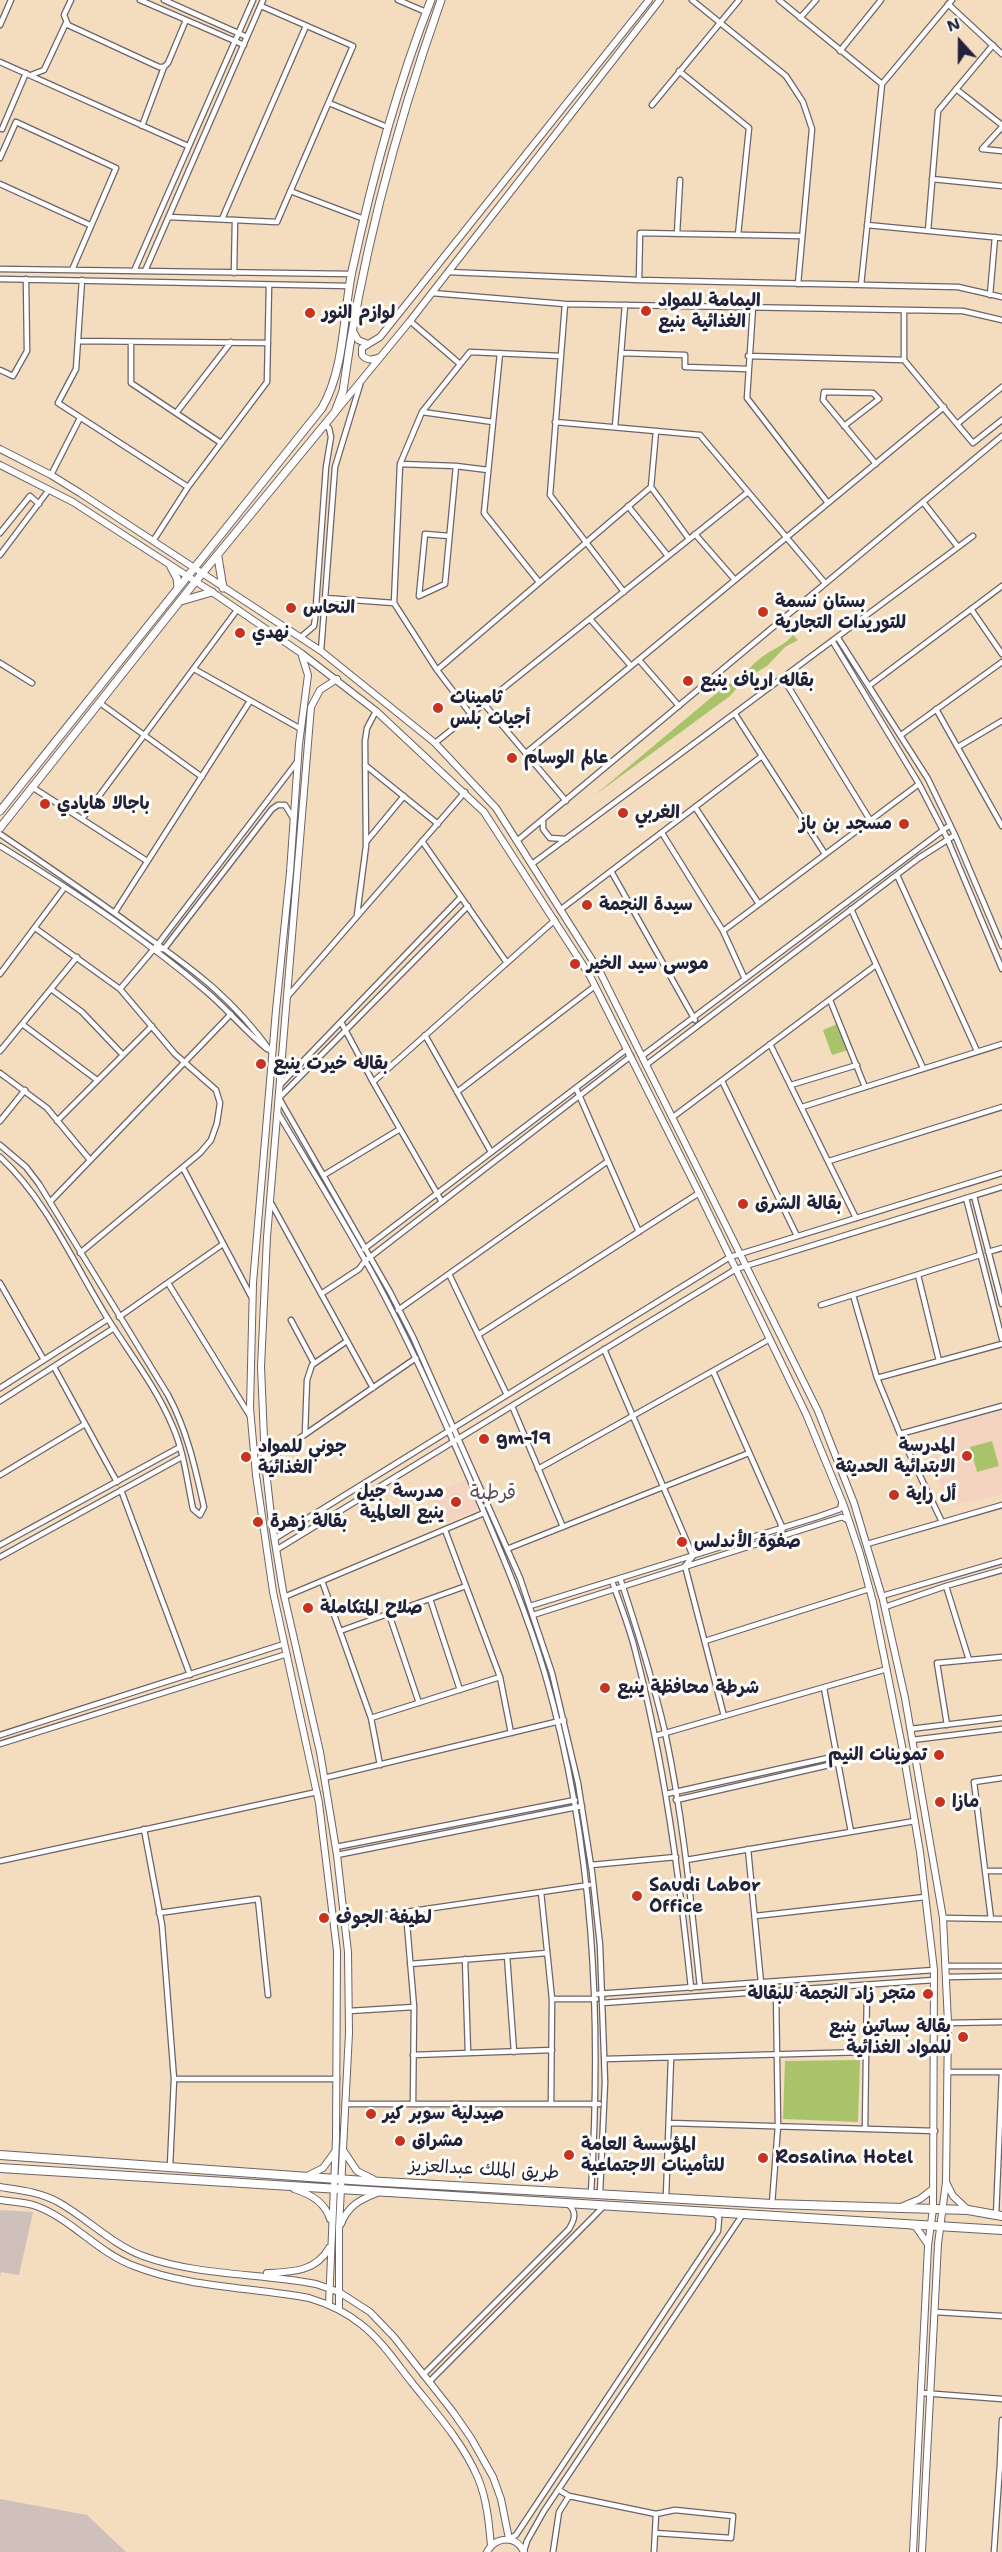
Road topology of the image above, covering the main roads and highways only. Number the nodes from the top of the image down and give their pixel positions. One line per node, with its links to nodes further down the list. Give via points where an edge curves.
1 (441, 0): 5 (main road, via 394,143)
2 (649, 0): 6 (main road, via 380,337)
3 (660, 0): 7 (main road)
4 (429, 1): 13 (main road, via 387,127 364,219 332,391)
5 (353, 331): 6 (main road, via 358,340); 8 (main road, via 343,391)
6 (368, 344): 7 (main road, via 361,351 365,358)
7 (380, 357): 8 (main road)
8 (335, 412): 11 (main road)
9 (0, 450): 13 (main road, via 51,475)
10 (0, 465): 12 (main road, via 73,502)
11 (218, 557): 14 (main road); 18 (main road)
12 (171, 567): 15 (main road); 17 (main road)
13 (194, 567): 14 (main road); 15 (main road)
14 (203, 573): 16 (main road); 18 (main road)
15 (186, 576): 16 (main road); 17 (main road)
16 (195, 582): 19 (main road); 20 (main road)
17 (178, 588): 23 (main road)
18 (224, 588): 32 (main road, via 321,651 435,743 496,808 601,974 818,1411 854,1503 885,1607 943,1918 948,1977)
19 (212, 592): 20 (main road); 21 (main road)
20 (179, 602): 24 (main road)
21 (301, 653): 22 (main road); 25 (main road, via 308,675 272,1053 253,1301 251,1417 271,1583 317,1792 327,1857 337,1951)
22 (337, 680): 26 (main road, via 320,690 312,707 270,1201 261,1367 265,1462 274,1539 324,1778 345,1921 349,2011); 35 (main road, via 465,792 495,827 555,920 595,986 699,1193 807,1414 842,1501 870,1589 915,1821 935,1980)
23 (0, 811)
24 (0, 828)
25 (335, 2150): 29 (main road, via 323,2168); 30 (main road)
26 (343, 2150): 30 (main road); 31 (main road, via 357,2171)
27 (0, 2155): 29 (highway, طريق الملك عبدالعزيز)
28 (0, 2168): 34 (highway, طريق الملك عبدالعزيز)
29 (305, 2176): 30 (highway, طريق الملك عبدالعزيز)
30 (338, 2179): 31 (highway, طريق الملك عبدالعزيز); 36 (main road)
31 (379, 2182): 39 (highway, طريق الملك عبدالعزيز, via 772,2204)
32 (945, 2182): 41 (main road); 42 (main road)
33 (0, 2187): 54 (main road, via 58,2202 118,2243 172,2265)
34 (288, 2187): 36 (highway, طريق الملك عبدالعزيز); 45 (main road, via 321,2202)
35 (933, 2189): 39 (main road, via 914,2203); 40 (main road)
36 (337, 2190): 37 (highway, طريق الملك عبدالعزيز); 45 (main road); 48 (main road)
37 (378, 2192): 44 (highway, طريق الملك عبدالعزيز); 48 (main road, via 353,2204)
38 (0, 2200): 57 (main road, via 36,2206 130,2265 166,2279 282,2293)
39 (899, 2207): 40 (highway, طريق الملك عبدالعزيز)
40 (933, 2209): 41 (highway, طريق الملك عبدالعزيز); 46 (main road)
41 (944, 2209): 42 (highway, طريق الملك عبدالعزيز); 47 (main road)
42 (968, 2210): 43 (highway, طريق الملك عبدالعزيز)
43 (999, 2216)
44 (910, 2224): 46 (highway, طريق الملك عبدالعزيز); 53 (main road)
45 (332, 2226): 52 (main road)
46 (931, 2226): 47 (highway, طريق الملك عبدالعزيز); 53 (main road)
47 (942, 2226): 49 (highway, طريق الملك عبدالعزيز); 51 (main road)
48 (339, 2227): 56 (main road)
49 (956, 2227): 50 (highway, طريق الملك عبدالعزيز); 51 (main road, via 944,2233)
50 (1002, 2230)
51 (938, 2244): 63 (main road)
52 (331, 2245): 54 (main road, via 312,2266); 55 (main road)
53 (928, 2246): 62 (main road)
54 (253, 2274): 55 (main road)
55 (329, 2287): 56 (main road); 57 (main road)
56 (339, 2292): 58 (main road); 59 (main road, via 382,2324 471,2438 501,2499)
57 (329, 2304): 58 (main road)
58 (339, 2309): 60 (main road, via 374,2336 460,2444 484,2497 489,2516)
59 (509, 2539): 60 (main road, via 499,2540); 61 (main road)
60 (488, 2550)
61 (524, 2552)
62 (913, 2552)
63 (922, 2552)

